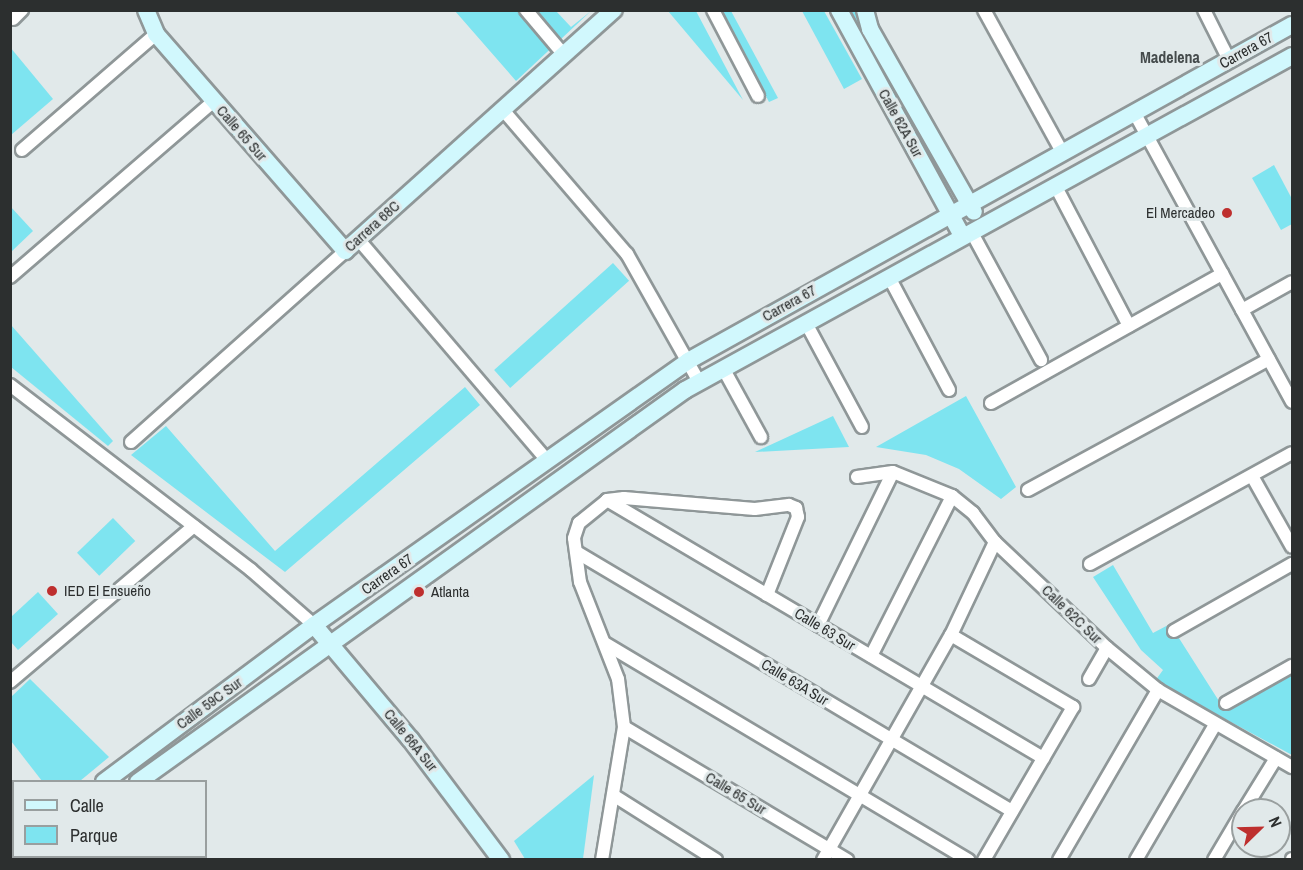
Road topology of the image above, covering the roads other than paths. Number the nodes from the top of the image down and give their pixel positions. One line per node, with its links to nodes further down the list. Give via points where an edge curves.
1 (146, 10): 10 (street, Calle 65 Sur)
2 (526, 10): 11 (street)
3 (614, 10): 11 (street, Carrera 68C)
4 (713, 10): 14 (street)
5 (839, 10): 23 (street, Calle 62A Sur)
6 (865, 10): 22 (street, Calle 62A Sur, via 870,29)
7 (984, 10): 20 (street)
8 (1204, 10): 13 (street)
9 (1293, 25): 13 (street, Carrera 67)
10 (156, 34): 15 (street, Calle 65 Sur); 19 (street)
11 (564, 55): 16 (street, Carrera 68C)
12 (1293, 56): 18 (street, Carrera 67)
13 (1229, 60): 17 (street, Carrera 67)
14 (758, 96)
15 (214, 101): 26 (street, Calle 65 Sur); 28 (street)
16 (503, 110): 25 (street, Carrera 68C); 36 (street, via 627,254)
17 (1134, 112): 18 (street); 20 (street, Carrera 67)
18 (1147, 136): 21 (street, Carrera 67); 27 (street)
19 (22, 150)
20 (1062, 152): 22 (street, Carrera 67)
21 (1055, 185): 24 (street, Carrera 67); 33 (street)
22 (969, 203): 23 (street, Carrera 67); 24 (street, Calle 62A Sur)
23 (950, 214): 24 (street, Calle 62A Sur); 36 (street, Carrera 67)
24 (972, 231): 29 (street, Carrera 67); 35 (street, Calle 62A Sur)
25 (358, 239): 26 (street, Carrera 68C); 47 (street)
26 (345, 251): 45 (street, Carrera 68C)
27 (1222, 274): 31 (street); 33 (street)
28 (10, 277)
29 (889, 277): 32 (street, Carrera 67); 40 (street)
30 (1293, 282): 31 (street)
31 (1242, 310): 34 (street)
32 (806, 323): 37 (street, Carrera 67); 43 (street)
33 (1129, 326): 42 (street)
34 (1269, 359): 41 (street); 51 (street)
35 (1041, 360)
36 (688, 361): 38 (street); 47 (street, Carrera 67)
37 (723, 368): 38 (street, Carrera 67); 44 (street)
38 (699, 382): 65 (street, Carrera 67)
39 (10, 385): 54 (street)
40 (949, 390)
41 (1291, 394)
42 (991, 403)
43 (862, 427)
44 (761, 437)
45 (131, 442)
46 (1293, 453): 49 (street)
47 (547, 460): 61 (street, Carrera 67)
48 (893, 472): 50 (street); 52 (street, Calle 62C Sur); 62 (street)
49 (1252, 476): 56 (street); 58 (street)
50 (857, 477)
51 (1028, 490)
52 (952, 496): 55 (street, Calle 62C Sur, via 973,513); 68 (street)
53 (607, 500): 57 (street, via 579,523 574,538); 60 (street, Calle 63 Sur); 60 (street, via 653,498 755,509 789,505 796,508 798,517)
54 (194, 526): 61 (street); 71 (street)
55 (995, 543): 64 (street); 67 (street, Calle 62C Sur)
56 (1293, 548)
57 (578, 554): 66 (street, via 583,590); 77 (street, Calle 63A Sur)
58 (1090, 564)
59 (1293, 564): 63 (street)
60 (767, 594): 62 (street, Calle 63 Sur)
61 (314, 625): 65 (street, Calle 66A Sur); 81 (street, Calle 59C Sur)
62 (818, 625): 68 (street, Calle 63 Sur)
63 (1174, 631)
64 (951, 635): 72 (street); 78 (street, via 1073,707)
65 (330, 644): 82 (street, Calle 59C Sur); 89 (street, Calle 66A Sur, via 418,749)
66 (606, 644): 76 (street, via 622,694); 84 (street)
67 (1107, 648): 70 (street); 73 (street, Calle 62C Sur)
68 (871, 656): 72 (street, Calle 63 Sur)
69 (1293, 666): 74 (street)
70 (1089, 679)
71 (10, 682)
72 (922, 687): 77 (street); 78 (street, Calle 63 Sur)
73 (1158, 690): 75 (street, Calle 62C Sur); 95 (street)
74 (1226, 703)
75 (1215, 725): 79 (street, Calle 62C Sur); 96 (street)
76 (624, 727): 83 (street); 88 (street, Calle 65 Sur)
77 (892, 740): 84 (street); 86 (street, Calle 63A Sur)
78 (1043, 758): 86 (street)
79 (1276, 758): 80 (street, Calle 62C Sur); 85 (street)
80 (1293, 767)
81 (107, 780)
82 (141, 780)
83 (613, 795): 90 (street); 91 (street)
84 (860, 795): 88 (street); 93 (street)
85 (1251, 798)
86 (1012, 811): 94 (street)
87 (1231, 831): 97 (street)
88 (826, 854): 92 (street, Calle 65 Sur)
89 (501, 860)
90 (602, 860)
91 (716, 860)
92 (847, 860)
93 (969, 860)
94 (984, 860)
95 (1059, 860)
96 (1136, 860)
97 (1214, 860)

